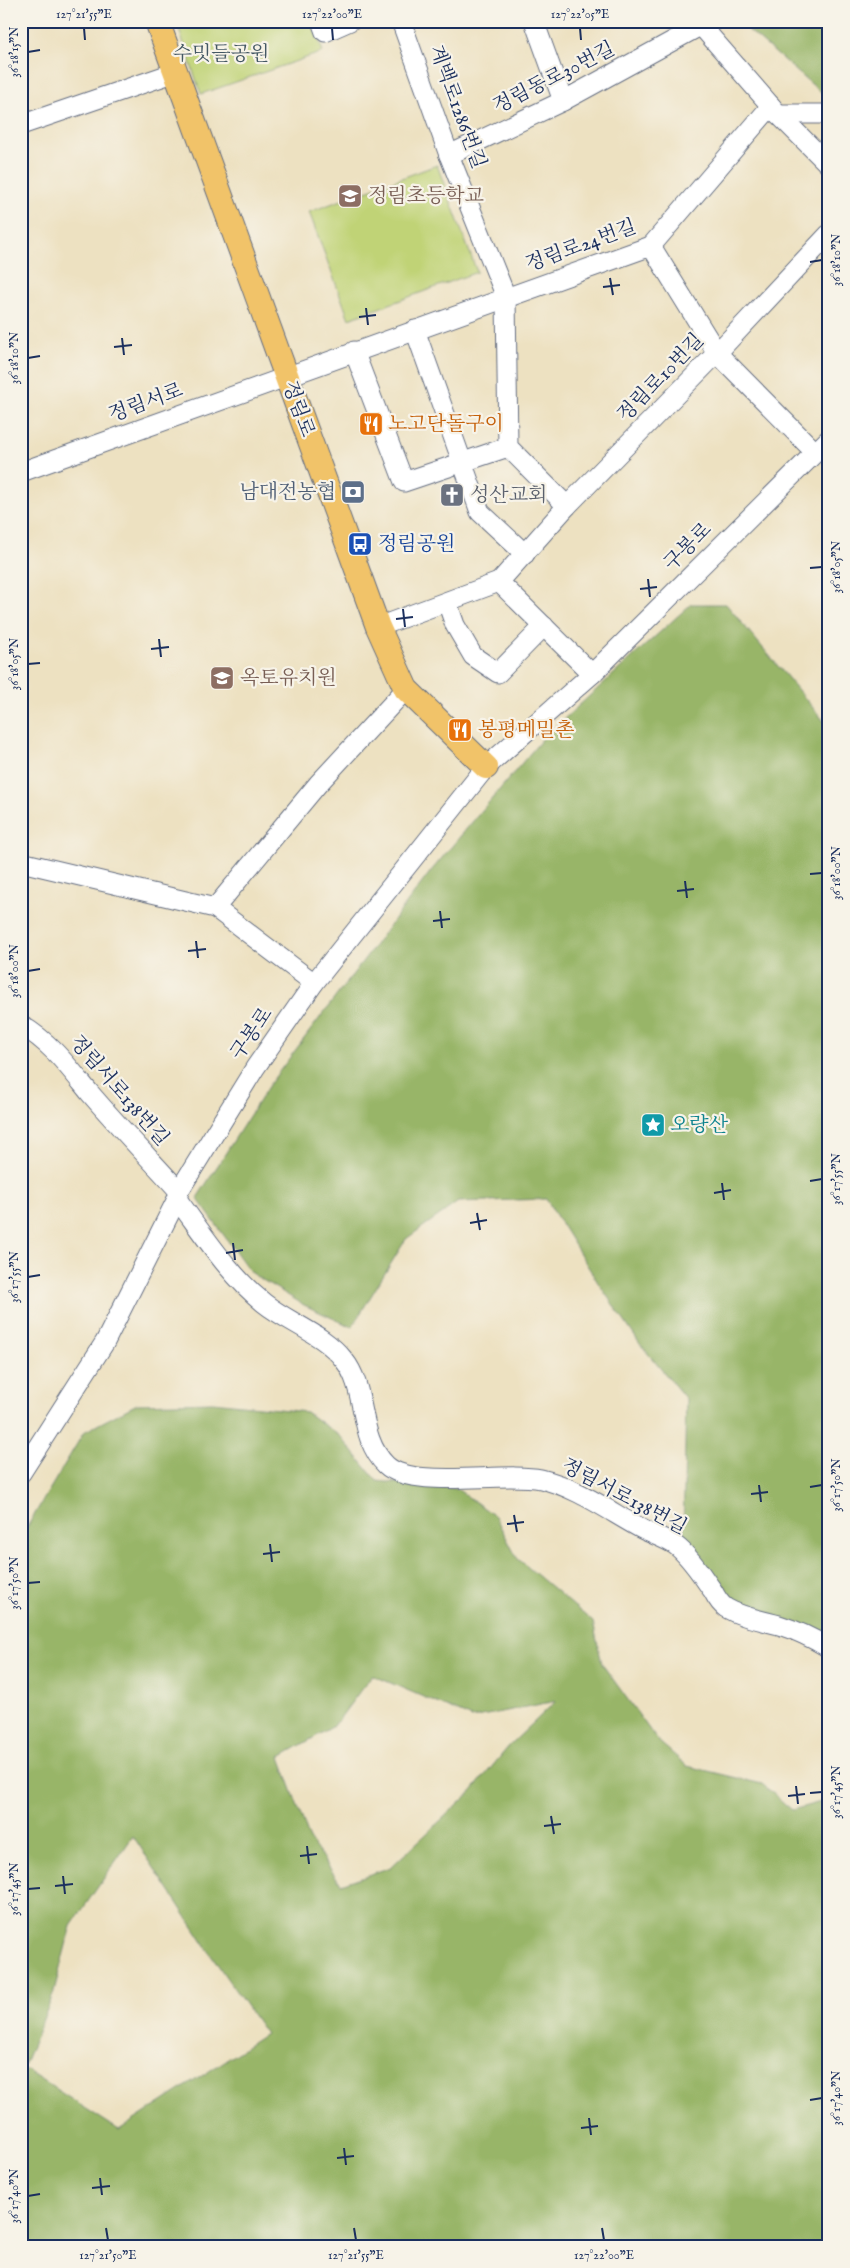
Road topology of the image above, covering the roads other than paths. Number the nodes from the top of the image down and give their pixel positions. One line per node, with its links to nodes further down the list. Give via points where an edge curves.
1 (158, 21): 7 (main road, 정림로)
2 (350, 21): 6 (street)
3 (402, 21): 12 (street, 계백로1286번길)
4 (534, 21): 8 (street)
5 (700, 23): 8 (street, 정림동로30번길); 9 (street)
6 (323, 26)
7 (176, 72): 11 (street); 20 (main road, 정림로)
8 (563, 101): 12 (street, 정림동로30번길)
9 (775, 110): 10 (street); 13 (street); 15 (street, 정림로24번길)
10 (829, 114)
11 (21, 125)
12 (449, 155): 16 (street, 계백로1286번길)
13 (829, 165)
14 (829, 234): 19 (street, 정림로10번길)
15 (650, 246): 16 (street, 정림로24번길); 19 (street)
16 (506, 297): 17 (street, 정림로24번길); 22 (street, 계백로1286번길)
17 (415, 330): 18 (street, 정림로24번길); 24 (street)
18 (354, 351): 20 (street, 정림로24번길); 24 (street, via 404,482)
19 (717, 353): 23 (street); 26 (street, 정림로10번길)
20 (287, 377): 25 (street, 정림서로); 31 (main road, 정림로)
21 (829, 439): 23 (street, 구봉로)
22 (508, 447): 24 (street); 26 (street)
23 (815, 452): 32 (street, 구봉로)
24 (462, 463): 27 (street, via 480,512)
25 (21, 472)
26 (567, 506): 27 (street, 정림로10번길)
27 (526, 554): 28 (street, 정림로10번길)
28 (499, 582): 29 (street, 정림로10번길); 30 (street)
29 (447, 602): 30 (street, via 455,625 473,656 498,673); 31 (street, 정림로10번길)
30 (544, 626): 32 (street)
31 (378, 627): 33 (main road, 정림로)
32 (592, 674): 34 (street, 구봉로)
33 (406, 689): 34 (main road, 정림로); 36 (street, via 318,784)
34 (486, 767): 37 (street, 구봉로)
35 (21, 862): 36 (street)
36 (215, 908): 37 (street)
37 (314, 983): 39 (street, 구봉로, via 255,1068)
38 (21, 1025): 39 (street, 정림서로138번길, via 37,1034 59,1054)
39 (178, 1195): 40 (street, 구봉로, via 105,1342); 41 (street, 정림서로138번길, via 242,1285 344,1359 353,1374 371,1442 387,1466 404,1474 422,1477 516,1475 568,1488 674,1545 724,1607 747,1618 782,1626)
40 (21, 1473)
41 (829, 1648)

